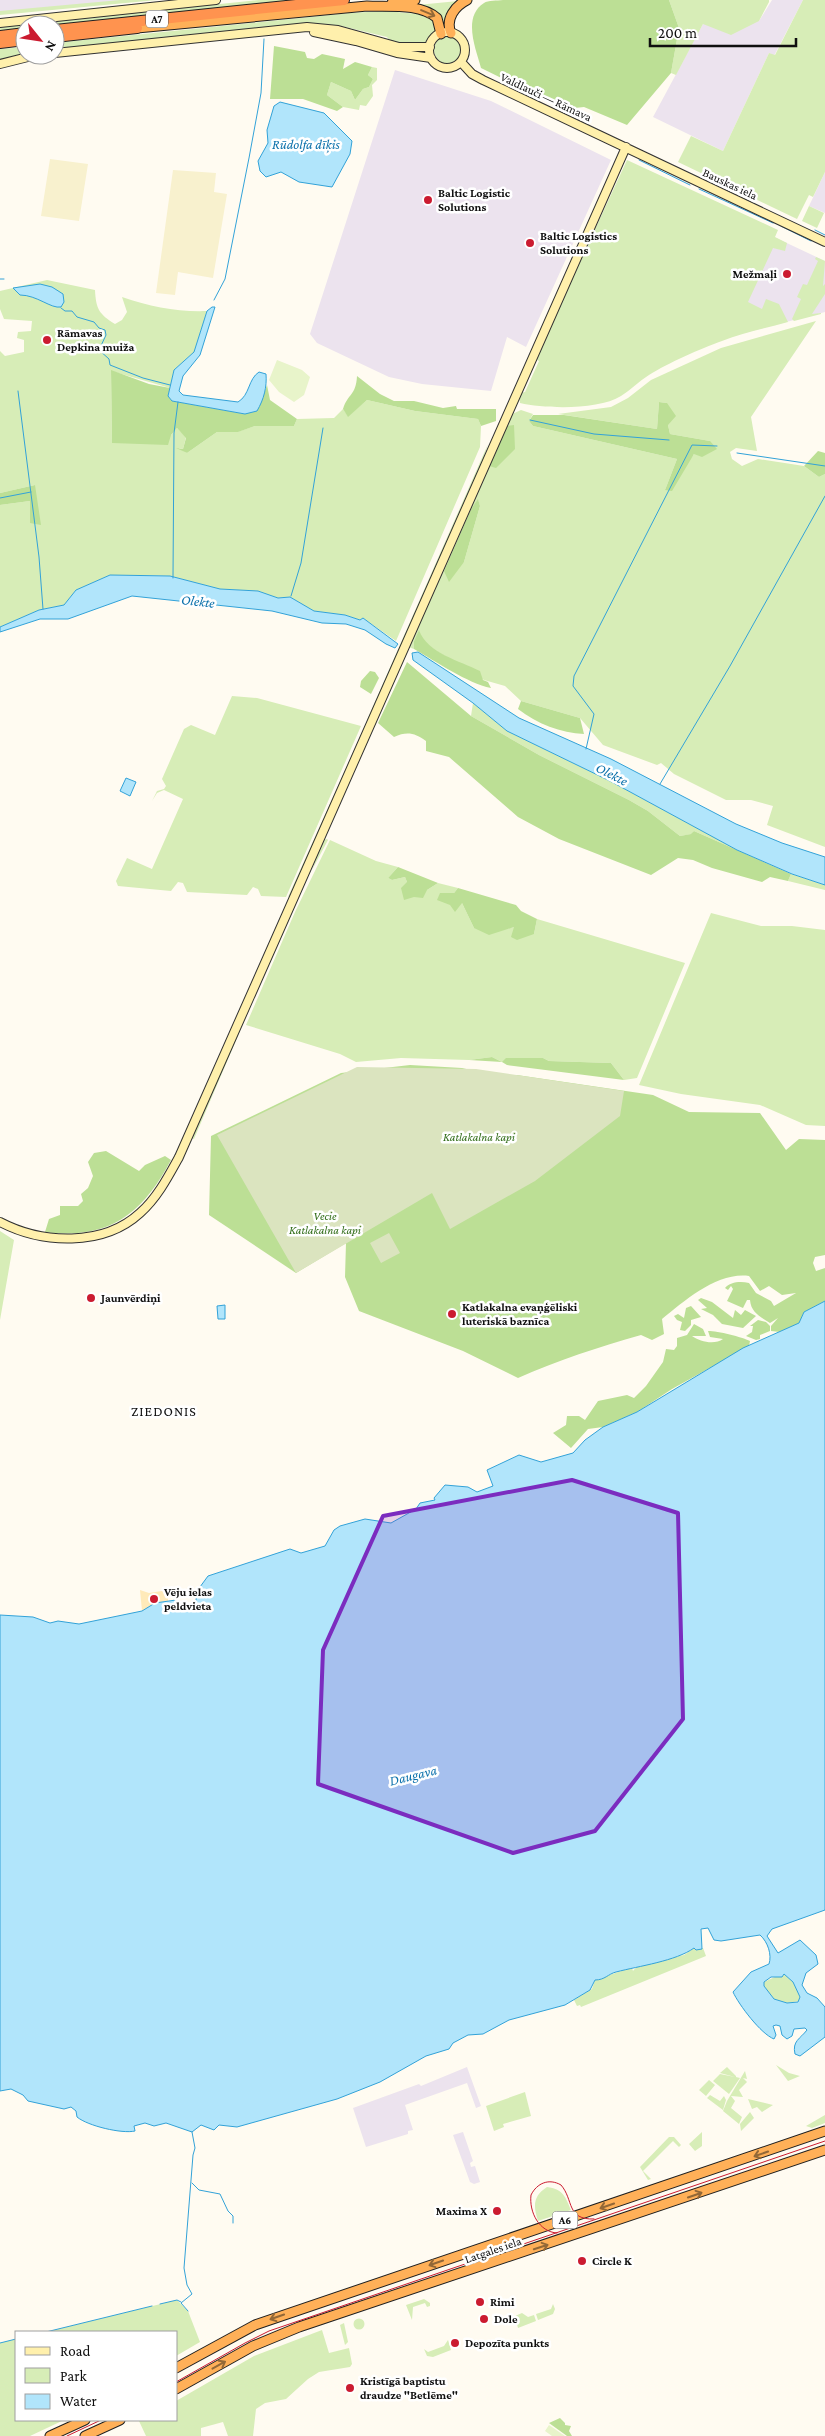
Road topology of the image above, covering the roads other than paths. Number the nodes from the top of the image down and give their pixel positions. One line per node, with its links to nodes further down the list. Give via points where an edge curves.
1 (216, 0): 6 (main road)
2 (344, 0): 9 (highway, A7)
3 (415, 0): 5 (highway, A7)
4 (467, 0): 10 (highway, via 452,12 449,26)
5 (367, 6): 7 (highway, A7); 12 (highway, one-way to 12, via 427,12 437,18)
6 (0, 23)
7 (137, 28): 14 (highway, A7)
8 (294, 28): 17 (main road, via 332,29 399,47); 18 (main road); 19 (main road)
9 (65, 29)
10 (452, 33): 12 (main road); 21 (main road, via 464,44)
11 (15, 34): 13 (highway)
12 (441, 34): 17 (main road)
13 (0, 36)
14 (65, 36)
15 (15, 41): 16 (highway)
16 (0, 43)
17 (430, 47): 19 (main road)
18 (65, 52)
19 (431, 58): 21 (main road, via 446,68)
20 (15, 60): 22 (main road)
21 (461, 62): 23 (main road, Valdlauči — Rāmava, via 483,80)
22 (0, 64)
23 (626, 147): 24 (main road, Bauskas iela); 25 (main road, via 165,1183 141,1213 108,1232 57,1239 31,1234)
24 (825, 242)
25 (0, 1222)
26 (825, 2131): 28 (highway, Latgales iela / A6, one-way to 28)
27 (825, 2150): 29 (highway, Latgales iela / A6, one-way to 27)
28 (390, 2279): 29 (highway); 30 (highway, Latgales iela / A6, one-way to 30, via 254,2325)
29 (396, 2296): 31 (highway, Latgales iela / A6, one-way to 29, via 262,2342)
30 (178, 2367)
31 (178, 2388)
32 (82, 2421): 34 (highway)
33 (118, 2421): 35 (highway)
34 (50, 2436)
35 (85, 2436)

